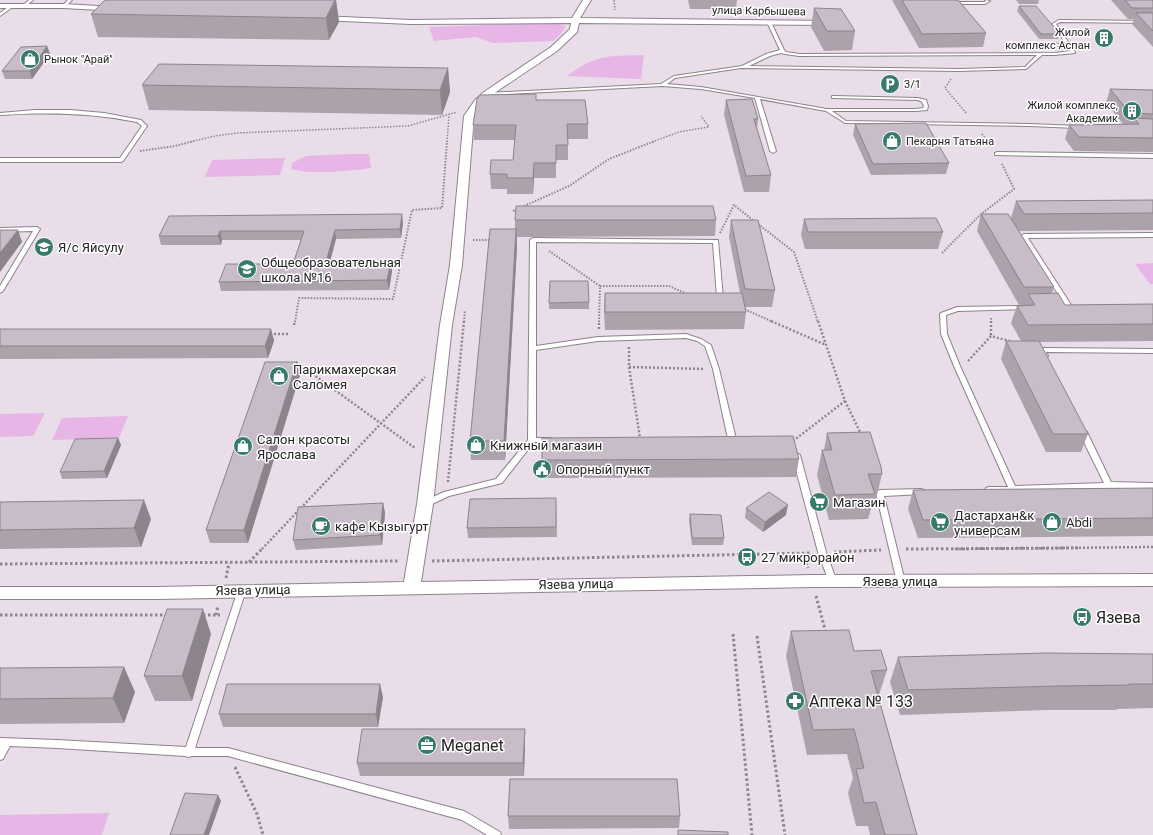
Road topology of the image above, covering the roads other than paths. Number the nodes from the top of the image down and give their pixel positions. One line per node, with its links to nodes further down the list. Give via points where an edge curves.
1 (587, 0): 11 (street)
2 (987, 0): 5 (lane, via 985,3)
3 (27, 3): 4 (street); 7 (street)
4 (67, 3): 8 (street)
5 (947, 3)
6 (0, 6): 7 (street)
7 (12, 6): 9 (lane)
8 (123, 9)
9 (0, 15)
10 (310, 18): 11 (street, улица Карбышева, via 411,22)
11 (575, 20): 12 (street, улица Карбышева); 21 (street, via 574,30 554,49)
12 (769, 22): 14 (street, улица Карбышева); 17 (lane)
13 (1153, 22): 16 (lane, via 1055,22)
14 (838, 23)
15 (1014, 44): 16 (lane)
16 (1069, 45): 18 (lane, via 1073,52)
17 (782, 51): 18 (lane, via 799,55); 19 (lane)
18 (1041, 54): 19 (lane, via 1026,68)
19 (741, 68): 20 (lane, via 674,77)
20 (662, 85): 21 (lane); 22 (lane)
21 (487, 94): 50 (street, via 469,116 456,265 446,325)
22 (757, 97): 24 (lane); 27 (lane)
23 (834, 97): 24 (lane, via 918,99 924,101 926,106 925,109 915,110)
24 (827, 110): 26 (lane, via 845,122)
25 (0, 114): 30 (lane, via 43,110 87,112 139,121 146,126 121,160)
26 (1083, 128)
27 (773, 151)
28 (997, 154): 29 (lane)
29 (1153, 156)
30 (0, 160)
31 (0, 230): 33 (lane, via 37,229)
32 (1153, 235): 36 (lane, via 1024,236 1070,308)
33 (0, 291)
34 (720, 298): 37 (lane, via 716,241 533,240)
35 (1030, 308): 47 (lane, via 956,309 943,314 944,334)
36 (1062, 308)
37 (533, 348): 41 (lane, via 598,339 686,336 699,340 708,346 716,369); 42 (lane)
38 (1153, 351): 39 (lane, via 1042,350)
39 (1049, 364)
40 (1081, 428): 45 (lane)
41 (732, 439)
42 (532, 440): 43 (lane); 50 (lane, via 499,481 446,494)
43 (562, 440)
44 (792, 442): 52 (lane, via 822,552)
45 (1109, 485): 46 (lane); 47 (lane)
46 (1153, 486)
47 (1013, 489): 48 (lane)
48 (982, 490)
49 (927, 491): 53 (lane, via 880,493)
50 (425, 504): 54 (street)
51 (1153, 580): 53 (street, Язева улица)
52 (833, 582): 53 (street, Язева улица); 54 (street, Язева улица)
53 (901, 582)
54 (412, 587): 55 (street, Язева улица)
55 (242, 590): 56 (street, Язева улица); 58 (lane)
56 (0, 593)
57 (3, 742): 58 (lane); 59 (lane)
58 (189, 752): 60 (lane, via 228,752 464,816)
59 (0, 756)
60 (496, 835)

